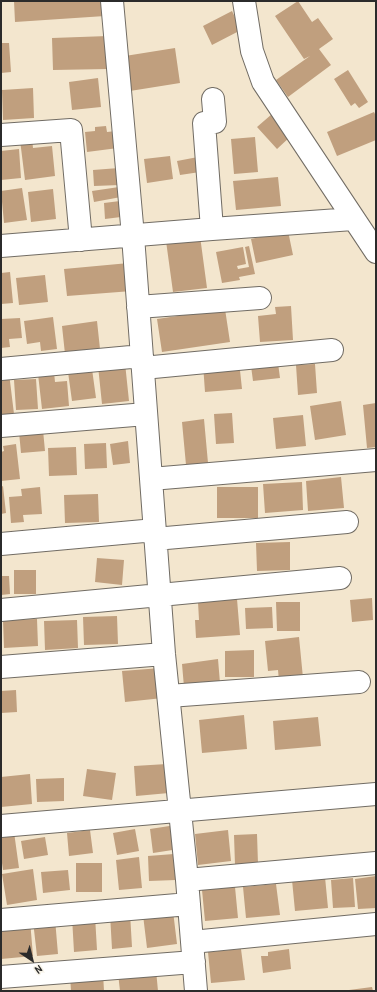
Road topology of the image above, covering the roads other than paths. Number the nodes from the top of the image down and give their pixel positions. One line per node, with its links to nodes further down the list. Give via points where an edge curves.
1 (112, 1): 7 (street)
2 (244, 1): 5 (street, via 252,51 263,82)
3 (213, 99): 6 (street, via 214,122 204,123)
4 (1, 135): 8 (street, via 71,130)
5 (354, 219): 6 (street); 10 (street)
6 (212, 229): 7 (street)
7 (133, 236): 8 (street); 12 (street)
8 (81, 240): 9 (street)
9 (1, 246)
10 (375, 249)
11 (260, 298): 12 (street)
12 (138, 307): 14 (street)
13 (332, 350): 14 (street)
14 (142, 362): 15 (street); 16 (street)
15 (1, 369)
16 (146, 414): 17 (street); 19 (street)
17 (1, 426)
18 (376, 460): 19 (street)
19 (151, 479): 21 (street)
20 (347, 522): 21 (street)
21 (155, 535): 22 (street); 24 (street)
22 (1, 544)
23 (340, 578): 24 (street)
24 (160, 595): 25 (street); 26 (street)
25 (1, 610)
26 (164, 654): 27 (street); 29 (street)
27 (1, 667)
28 (359, 682): 29 (street)
29 (169, 696): 31 (street)
30 (376, 794): 31 (street)
31 (180, 810): 32 (street); 34 (street)
32 (1, 826)
33 (376, 863): 34 (street)
34 (187, 880): 35 (street)
35 (189, 904): 36 (street); 38 (street)
36 (1, 920)
37 (376, 924): 38 (street)
38 (193, 952): 39 (street); 40 (street)
39 (1, 977)
40 (196, 991)

